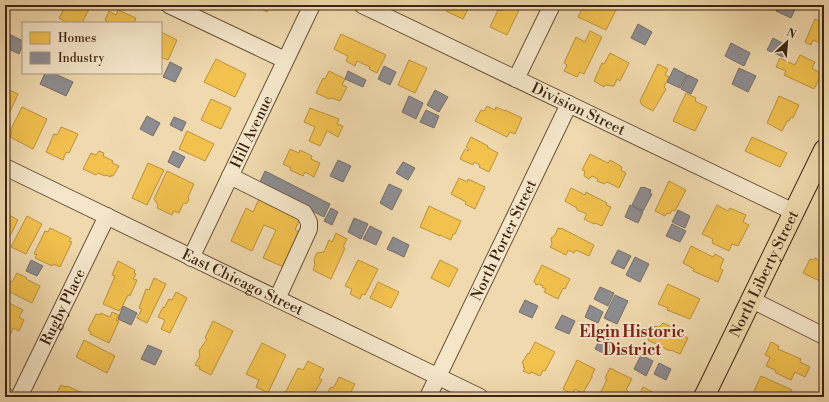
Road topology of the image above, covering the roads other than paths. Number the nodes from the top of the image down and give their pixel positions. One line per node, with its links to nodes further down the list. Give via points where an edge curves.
1 (169, 5): 5 (street)
2 (312, 5): 5 (street, Hill Avenue)
3 (362, 5): 6 (street, Division Street)
4 (552, 5): 6 (street)
5 (285, 60): 10 (street, Hill Avenue)
6 (516, 79): 7 (street, Division Street)
7 (569, 104): 11 (street, Division Street); 17 (street, North Porter Street)
8 (824, 150): 11 (main road, North Liberty Street)
9 (5, 167): 12 (street, East Chicago Street)
10 (230, 176): 13 (street, Hill Avenue); 14 (street, via 304,213 309,222 309,229)
11 (794, 212): 15 (main road, North Liberty Street)
12 (107, 216): 13 (street, East Chicago Street); 18 (street, Rugby Place)
13 (191, 258): 14 (street, East Chicago Street)
14 (277, 299): 17 (street, East Chicago Street)
15 (752, 300): 16 (street); 21 (main road, North Liberty Street)
16 (824, 336)
17 (438, 377): 19 (street, North Porter Street); 20 (street, East Chicago Street)
18 (19, 397)
19 (428, 397)
20 (480, 397)
21 (704, 397)

